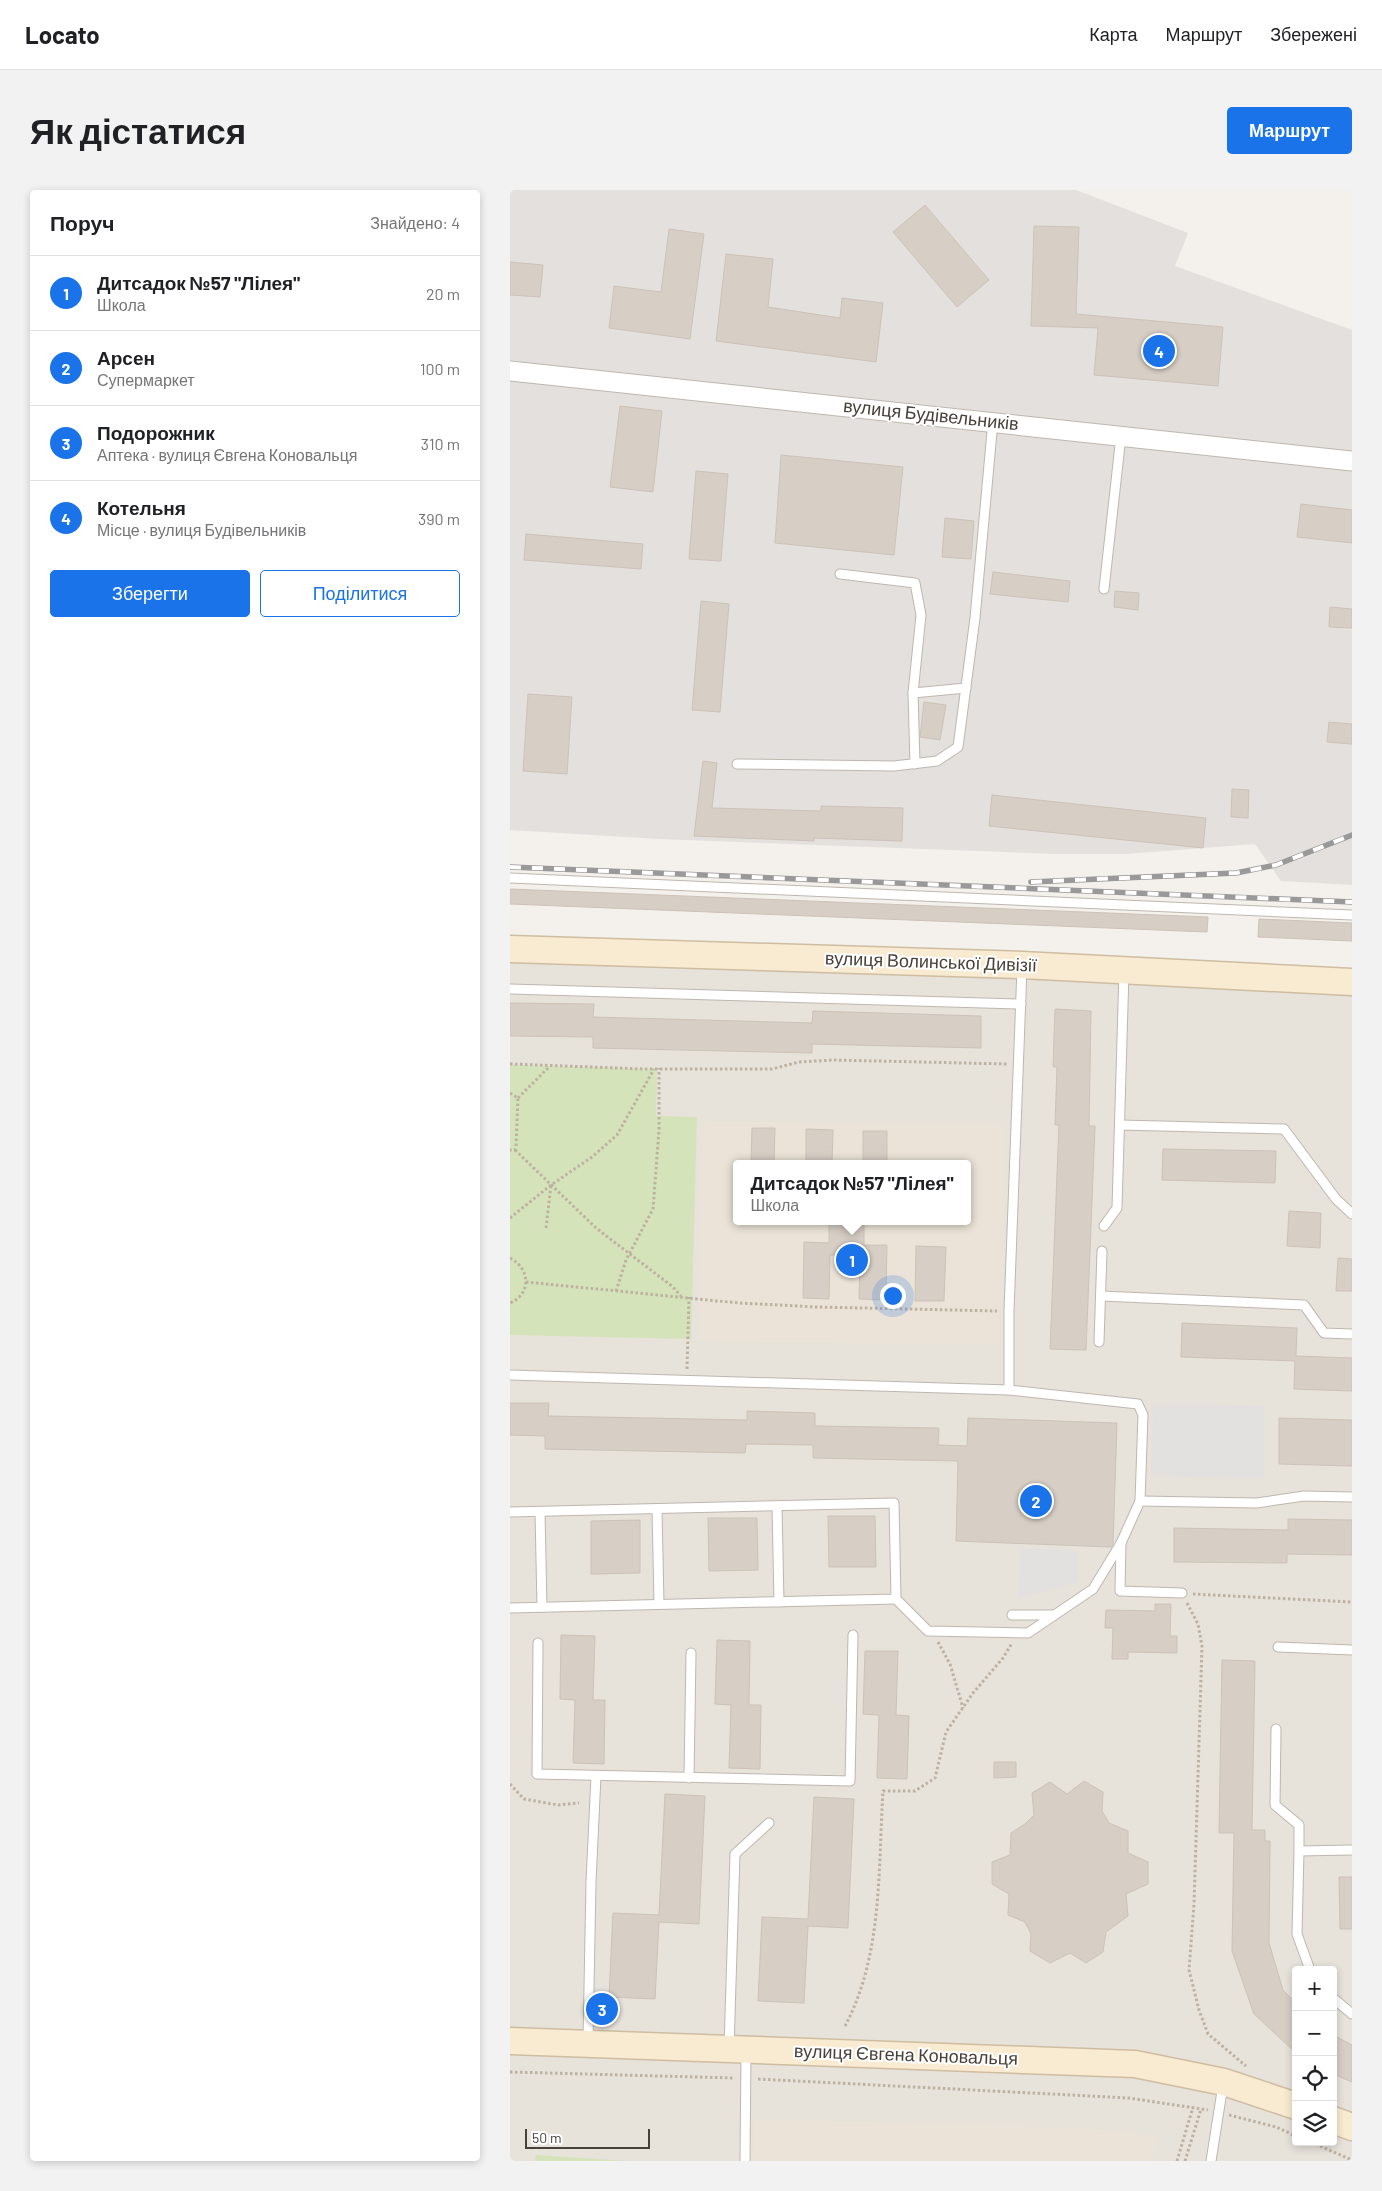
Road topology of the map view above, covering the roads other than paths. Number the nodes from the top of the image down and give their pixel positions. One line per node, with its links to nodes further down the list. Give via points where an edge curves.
1 (510, 371): 2 (street, вулиця Будівельників)
2 (993, 421): 3 (street, вулиця Будівельників); 7 (lane)
3 (1121, 435): 4 (street, вулиця Будівельників); 6 (lane)
4 (1352, 461)
5 (840, 574): 8 (lane, via 915,583 921,615)
6 (1104, 589)
7 (966, 688): 8 (lane); 10 (lane, via 958,746 937,761)
8 (913, 693): 10 (lane)
9 (737, 764): 10 (lane)
10 (915, 764)
11 (510, 878): 12 (lane)
12 (1352, 915)
13 (510, 949): 14 (street, вулиця Волинської Дивізії)
14 (1022, 965): 15 (street, вулиця Волинської Дивізії); 18 (lane)
15 (1124, 970): 16 (street, вулиця Волинської Дивізії); 19 (lane)
16 (1352, 982)
17 (510, 989): 18 (lane)
18 (1021, 1004): 27 (lane)
19 (1120, 1125): 20 (lane, via 1284,1129 1336,1199); 21 (lane, via 1117,1208)
20 (1352, 1214)
21 (1104, 1226)
22 (1102, 1251): 23 (lane)
23 (1101, 1296): 24 (lane, via 1304,1304 1324,1333); 25 (lane)
24 (1352, 1334)
25 (1099, 1342)
26 (510, 1375): 27 (lane)
27 (1009, 1390): 29 (lane, via 1138,1404 1143,1414)
28 (1352, 1497): 29 (lane, via 1304,1496 1257,1503)
29 (1140, 1501): 34 (lane)
30 (777, 1506): 31 (lane); 36 (lane, via 894,1504); 37 (lane)
31 (657, 1509): 33 (lane); 38 (lane)
32 (510, 1512): 33 (lane)
33 (540, 1512): 39 (lane)
34 (1121, 1542): 35 (lane, via 1120,1591); 42 (lane, via 1093,1588)
35 (1182, 1593)
36 (896, 1599): 37 (lane); 42 (lane, via 928,1632 1028,1633)
37 (779, 1602): 38 (lane)
38 (659, 1604): 39 (lane)
39 (542, 1607): 40 (lane)
40 (510, 1608)
41 (1012, 1615): 42 (lane)
42 (1054, 1615)
43 (853, 1635): 50 (lane, via 850,1781)
44 (538, 1643): 49 (lane, via 537,1774)
45 (1278, 1647): 46 (lane)
46 (1352, 1650)
47 (692, 1653): 50 (lane)
48 (1276, 1729): 53 (lane, via 1275,1805 1299,1825)
49 (596, 1776): 50 (lane); 58 (lane)
50 (689, 1778)
51 (770, 1823): 59 (lane, via 735,1854)
52 (1352, 1850): 53 (lane)
53 (1299, 1852): 54 (lane, via 1297,1934)
54 (1309, 1966)
55 (1337, 2001): 56 (lane)
56 (1352, 2014)
57 (510, 2041): 58 (street, вулиця Євгена Коновальця)
58 (588, 2044): 59 (street, вулиця Євгена Коновальця)
59 (738, 2049): 60 (street, вулиця Євгена Коновальця, via 1090,2060 1144,2065); 64 (lane, via 746,2078)
60 (1224, 2082): 61 (street, вулиця Євгена Коновальця); 65 (lane)
61 (1292, 2105)
62 (1337, 2121): 63 (street)
63 (1352, 2127)
64 (745, 2161)
65 (1211, 2161)

